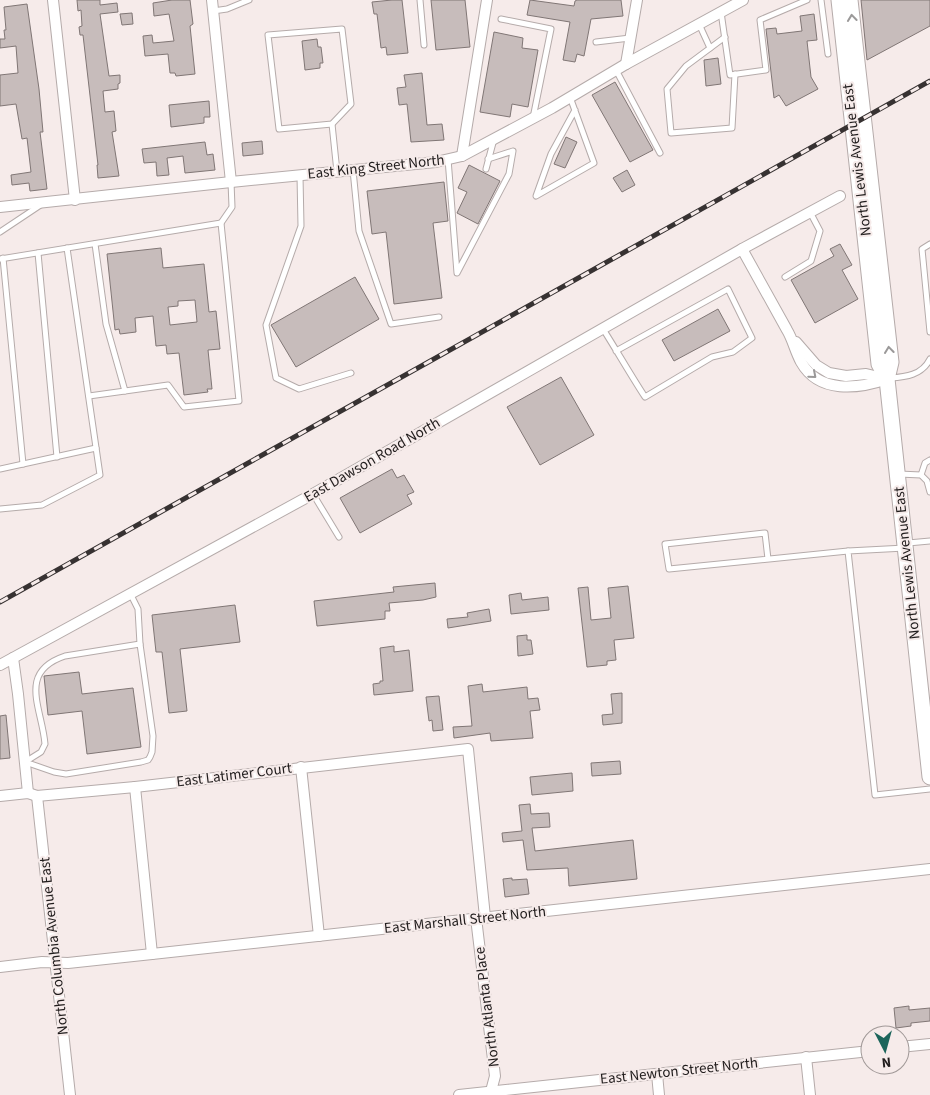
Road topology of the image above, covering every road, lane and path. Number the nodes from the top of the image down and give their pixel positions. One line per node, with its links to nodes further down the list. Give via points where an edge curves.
1 (53, 0): 40 (street)
2 (212, 0): 12 (street)
3 (249, 0): 12 (lane)
4 (420, 0): 19 (lane)
5 (487, 0): 31 (street)
6 (637, 0): 17 (street)
7 (743, 0): 13 (street, East King Street North)
8 (807, 0): 24 (lane, via 760,20 766,70)
9 (822, 0): 21 (lane)
10 (839, 0): 60 (main road, North Lewis Avenue East, via 879,364)
11 (850, 0): 60 (main road, North Lewis Avenue East, one-way to 11, via 891,362)
12 (213, 11): 38 (street)
13 (722, 12): 15 (street, East King Street North); 16 (lane)
14 (500, 19): 27 (lane, via 551,29)
15 (699, 24): 20 (lane); 22 (street, East King Street North)
16 (725, 36): 20 (lane); 24 (lane, via 730,75)
17 (630, 38): 18 (lane); 22 (street)
18 (596, 42)
19 (424, 45)
20 (710, 48): 24 (lane, via 686,66 667,88 671,133 732,128)
21 (828, 54)
22 (626, 64): 23 (street, East King Street North)
23 (616, 70): 25 (street, East King Street North); 30 (lane)
24 (735, 74)
25 (570, 97): 26 (lane); 27 (street, East King Street North)
26 (575, 110): 26 (lane, via 551,154 536,196 594,163)
27 (532, 118): 29 (street, East King Street North)
28 (332, 124): 28 (lane, via 279,129 268,35 342,29 351,104); 36 (lane)
29 (494, 138): 31 (street, East King Street North); 33 (lane)
30 (660, 153)
31 (462, 156): 32 (street, East King Street North)
32 (448, 159): 33 (lane, via 458,273 509,174 513,151); 35 (street, East King Street North)
33 (488, 160): 34 (lane)
34 (486, 169)
35 (353, 170): 36 (street, East King Street North); 53 (lane, via 359,231 391,324)
36 (337, 172): 37 (street, East King Street North)
37 (300, 175): 38 (street, East King Street North); 59 (lane, via 301,226 266,325 276,378 299,388)
38 (231, 182): 40 (street, East King Street North); 44 (lane, via 232,206)
39 (840, 196): 43 (street, East Dawson Road North)
40 (75, 200): 41 (street, East King Street North)
41 (44, 203): 42 (street, East King Street North); 45 (lane)
42 (0, 207)
43 (810, 212): 49 (street, East Dawson Road North); 52 (lane, via 820,231 811,261)
44 (221, 224): 46 (lane); 61 (lane, via 239,401 184,407 168,385)
45 (0, 232)
46 (95, 244): 48 (lane); 61 (lane, via 106,324)
47 (930, 244): 55 (lane, via 922,249)
48 (67, 248): 50 (lane); 62 (lane)
49 (742, 249): 54 (street, East Dawson Road North); 60 (street, via 808,371 829,385 870,385)
50 (38, 253): 51 (lane); 64 (lane)
51 (2, 259): 66 (lane)
52 (785, 277)
53 (439, 317)
54 (602, 329): 56 (lane); 71 (street, East Dawson Road North)
55 (930, 332)
56 (616, 351): 56 (lane, via 644,397 712,357 733,352 752,338 728,289)
57 (930, 359): 58 (lane)
58 (928, 367): 60 (lane, via 911,376)
59 (351, 373)
60 (887, 379): 68 (main road, North Lewis Avenue East)
61 (126, 391): 62 (lane)
62 (89, 396): 63 (lane)
63 (96, 448): 64 (lane); 72 (lane, via 100,475 42,505)
64 (57, 457): 66 (lane)
65 (930, 460): 69 (lane, via 924,463)
66 (23, 464): 67 (lane)
67 (0, 469)
68 (897, 474): 69 (lane); 75 (main road, North Lewis Avenue East)
69 (920, 475): 70 (lane, via 927,481)
70 (930, 492)
71 (313, 494): 73 (lane); 78 (street, East Dawson Road North)
72 (0, 509)
73 (339, 537)
74 (930, 541): 75 (lane)
75 (905, 545): 76 (lane); 82 (main road, North Lewis Avenue East)
76 (848, 551): 77 (lane); 88 (lane, via 875,795)
77 (768, 558): 77 (lane, via 668,569 665,544 765,533)
78 (130, 593): 79 (lane, via 138,609); 80 (street, East Dawson Road North)
79 (140, 644): 84 (lane, via 65,656 44,668 35,687 45,744 41,752); 84 (lane, via 153,736 148,760 74,773 54,772)
80 (13, 658): 81 (street, East Dawson Road North); 84 (street, North Columbia Avenue East)
81 (0, 665)
82 (926, 711): 86 (main road, North Lewis Avenue East)
83 (468, 749): 85 (street, East Latimer Court); 92 (street, North Atlanta Place)
84 (24, 762): 89 (street, North Columbia Avenue East)
85 (301, 767): 87 (street, East Latimer Court); 93 (street)
86 (930, 777)
87 (135, 787): 89 (street, East Latimer Court); 94 (street)
88 (930, 789)
89 (32, 795): 90 (street, East Latimer Court); 95 (street, North Columbia Avenue East)
90 (0, 796)
91 (930, 869): 92 (street, East Marshall Street North)
92 (480, 918): 93 (street, East Marshall Street North); 102 (street, North Atlanta Place, via 495,1076)
93 (319, 936): 94 (street, East Marshall Street North)
94 (152, 954): 95 (street, East Marshall Street North)
95 (56, 963): 96 (street, East Marshall Street North); 103 (street, North Columbia Avenue East)
96 (0, 967)
97 (930, 1044): 98 (street)
98 (910, 1047)
99 (860, 1052): 100 (street, East Newton Street North)
100 (806, 1057): 101 (street, East Newton Street North); 106 (street)
101 (657, 1074): 102 (street, East Newton Street North); 105 (street)
102 (490, 1093): 104 (street, East Newton Street North)
103 (70, 1095)
104 (459, 1095)
105 (659, 1095)
106 (810, 1095)

